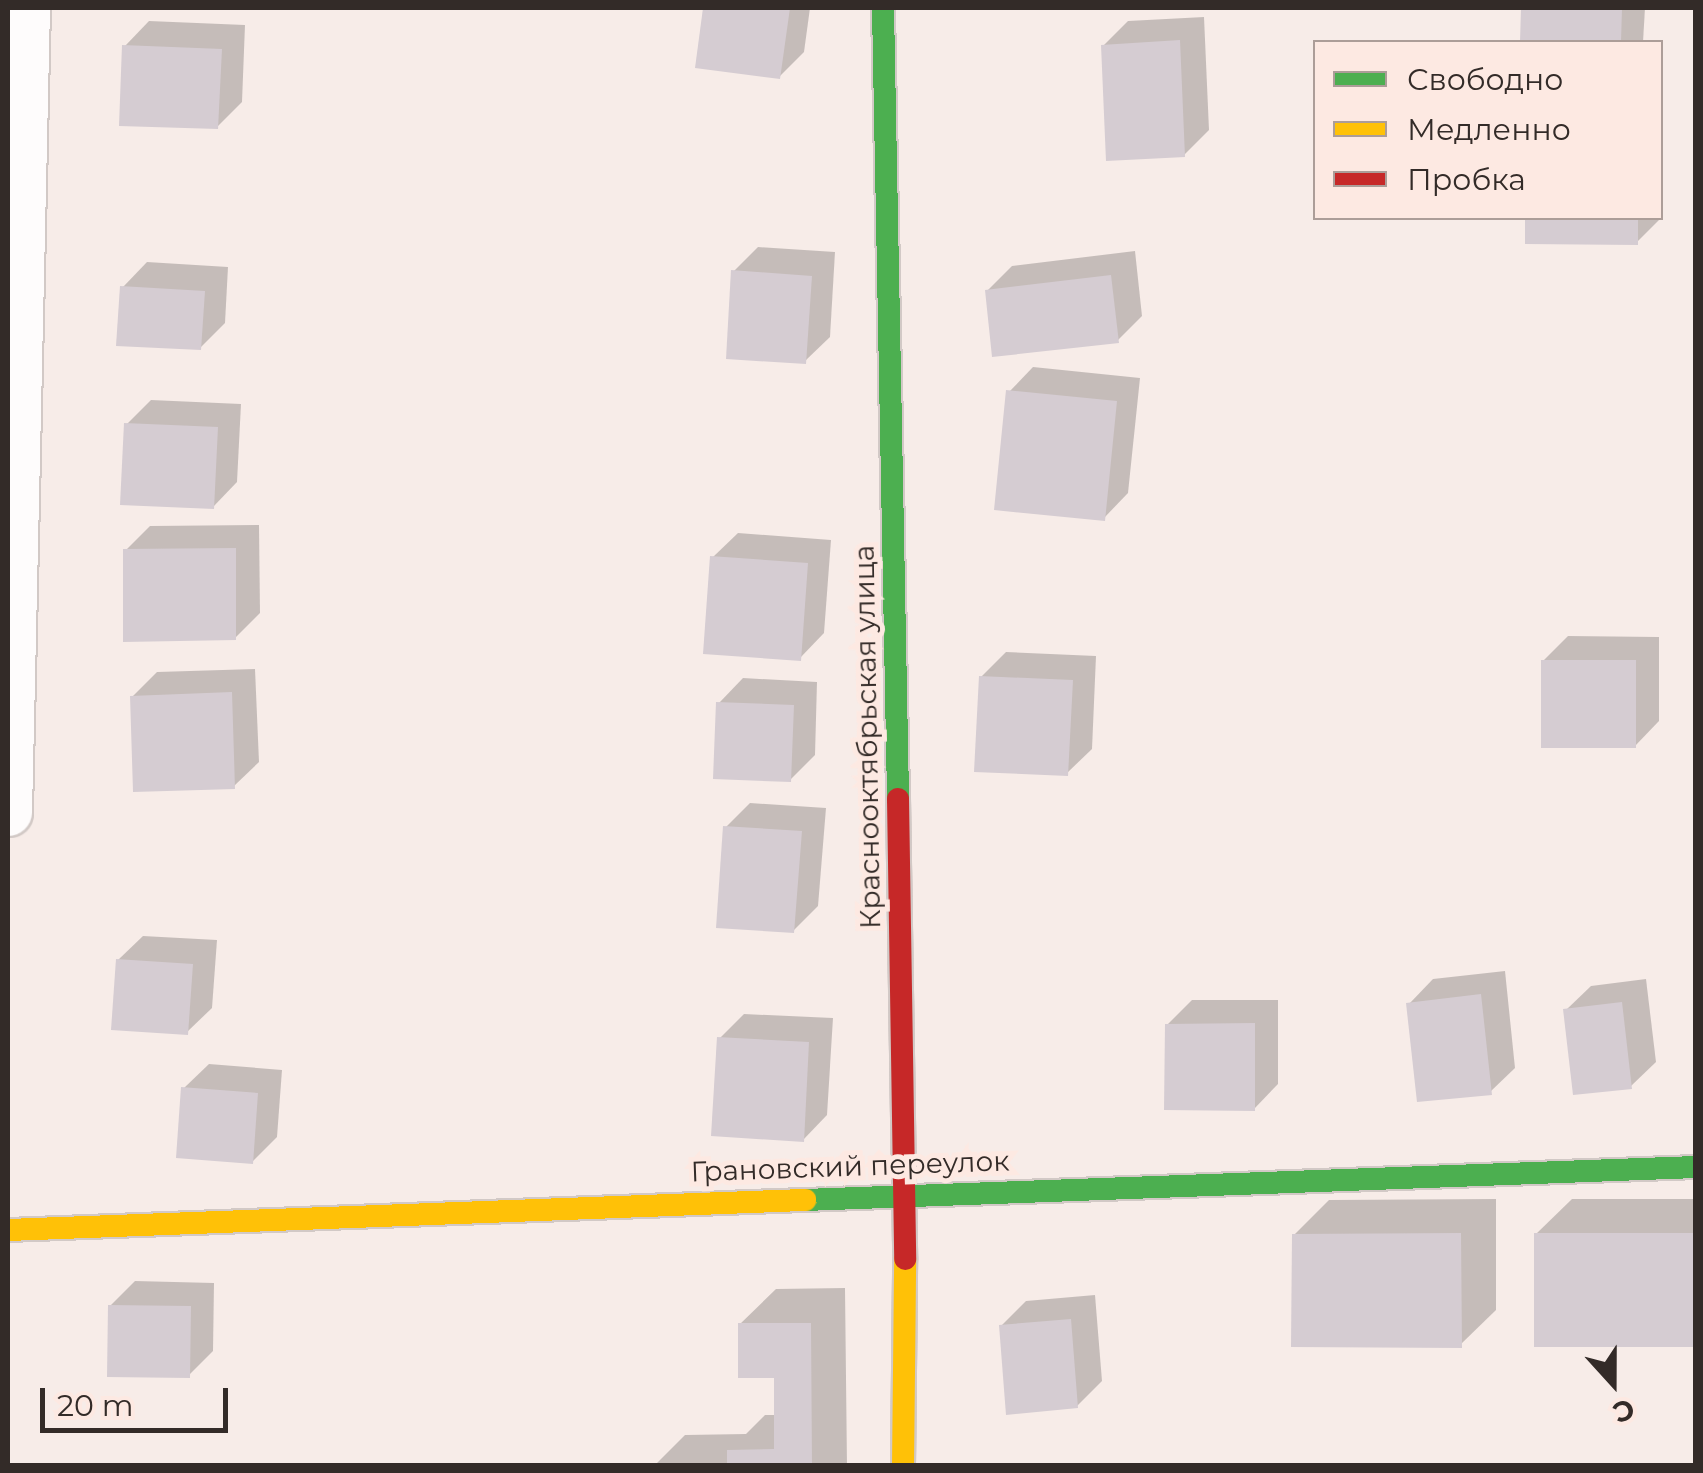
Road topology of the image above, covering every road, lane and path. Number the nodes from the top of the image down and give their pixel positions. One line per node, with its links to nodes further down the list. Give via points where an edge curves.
1 (26, 8): 3 (street)
2 (883, 8): 5 (street, Краснооктябрьская улица)
3 (8, 812)
4 (1696, 1167): 5 (street, Грановский переулок)
5 (905, 1193): 6 (street, Грановский переулок); 7 (street, Краснооктябрьская улица)
6 (8, 1230)
7 (904, 1466)

